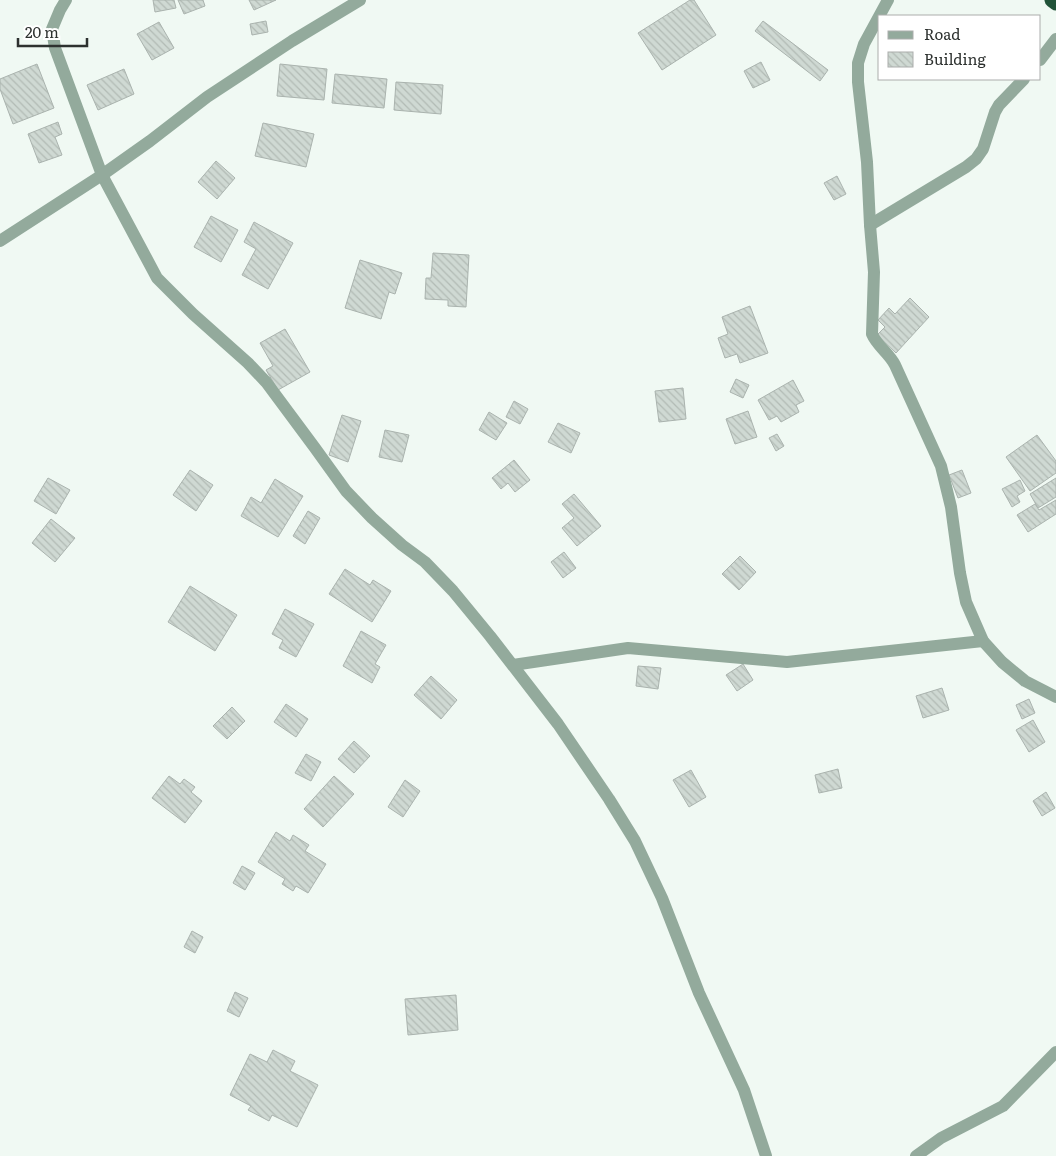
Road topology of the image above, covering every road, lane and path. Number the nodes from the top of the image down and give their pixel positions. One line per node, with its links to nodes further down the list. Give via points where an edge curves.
1 (66, 0): 11 (street, via 52,29 55,48)
2 (360, 0): 11 (street, via 207,97)
3 (888, 0): 6 (street)
4 (1052, 0): 5 (highway)
5 (1056, 3)
6 (880, 15)
7 (878, 18): 12 (street, via 858,63)
8 (1056, 39): 9 (street)
9 (1041, 59)
10 (1023, 80): 12 (street, via 995,112 976,160)
11 (102, 175): 13 (street); 15 (street, via 157,278 248,362 346,491 453,591)
12 (870, 225): 14 (street, via 874,272 872,334 895,365 941,466 966,602)
13 (0, 241)
14 (983, 641): 15 (street, via 786,662 628,648); 16 (street, via 1025,682)
15 (513, 665): 18 (street, via 558,724 635,841 744,1090)
16 (1056, 696)
17 (1056, 1052): 19 (street, via 1003,1106 941,1138)
18 (766, 1156)
19 (916, 1156)

